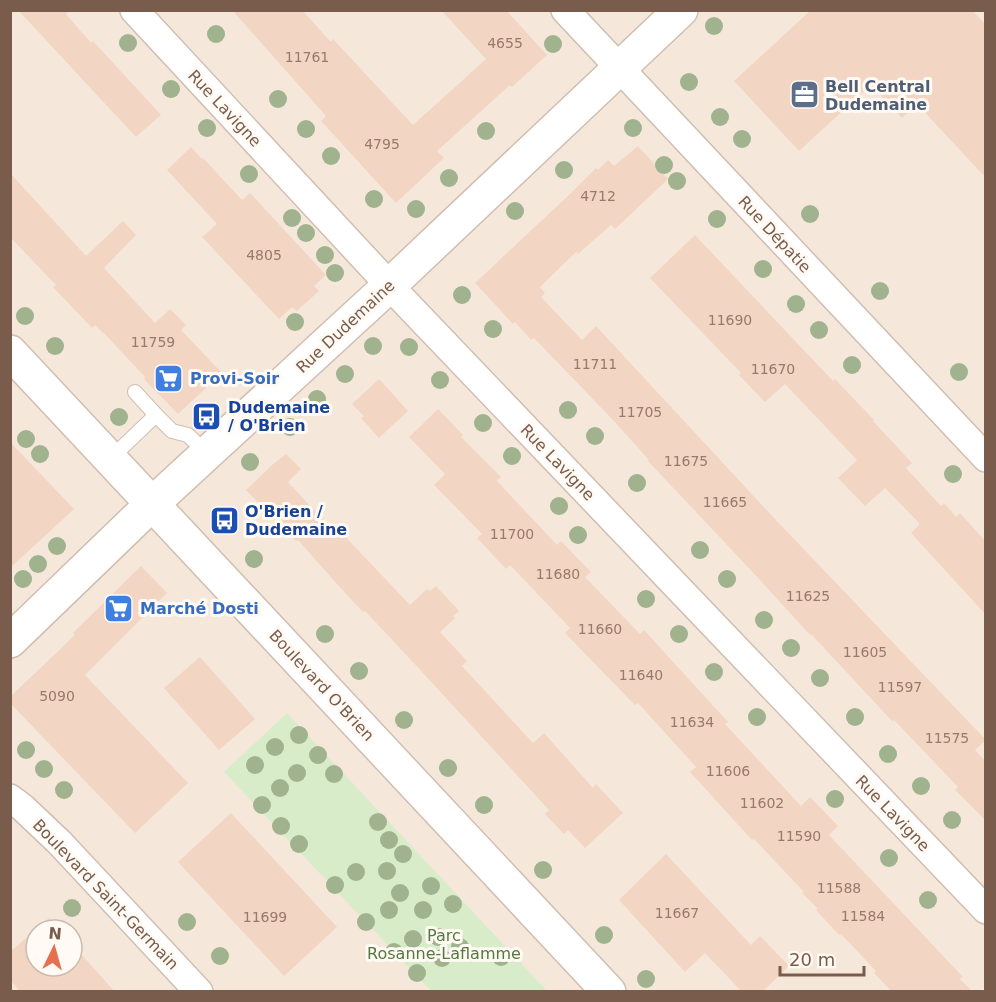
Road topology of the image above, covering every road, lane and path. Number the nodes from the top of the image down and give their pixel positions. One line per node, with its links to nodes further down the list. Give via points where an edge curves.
1 (134, 10): 5 (street, Rue Lavigne)
2 (565, 10): 4 (street, Rue Dépatie)
3 (681, 10): 4 (street, Rue Dudemaine)
4 (619, 69): 5 (street, Rue Dudemaine); 10 (street, Rue Dépatie)
5 (390, 285): 9 (street, Rue Dudemaine); 15 (street, Rue Lavigne)
6 (10, 352): 11 (street, Boulevard O'Brien)
7 (135, 392): 8 (lane)
8 (156, 415): 9 (lane, via 172,431 188,435); 11 (lane)
9 (206, 453): 12 (street, Rue Dudemaine)
10 (986, 458)
11 (110, 459): 12 (street, Boulevard O'Brien)
12 (152, 504): 13 (street, Rue Dudemaine); 17 (street, Boulevard O'Brien)
13 (10, 641)
14 (10, 798): 16 (street, Boulevard Saint-Germain, via 60,843)
15 (986, 910)
16 (199, 992)
17 (609, 992)

